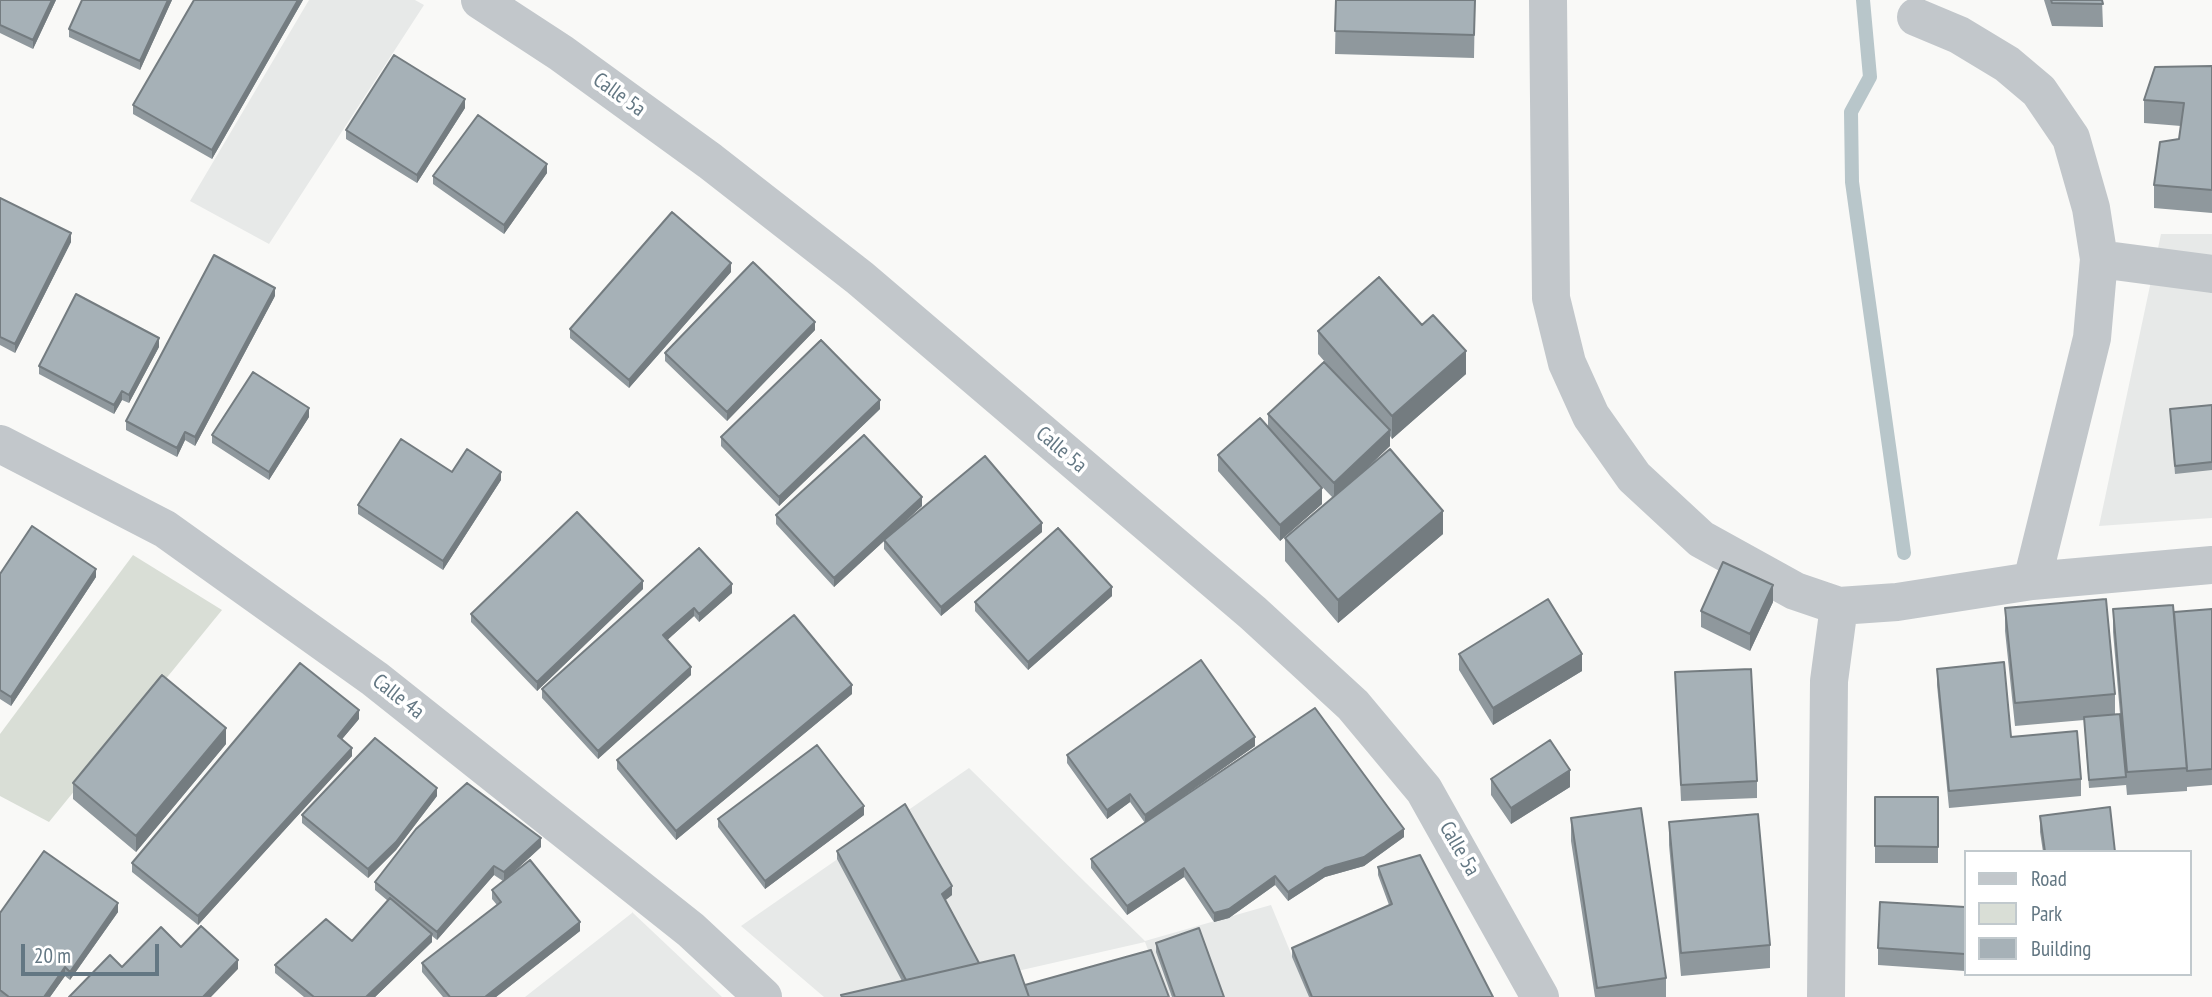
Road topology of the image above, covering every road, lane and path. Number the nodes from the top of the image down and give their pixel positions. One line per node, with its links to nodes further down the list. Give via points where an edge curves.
1 (480, 0): 11 (street, Calle 5a, via 710,161 860,278 1253,613 1353,705 1424,790)
2 (1548, 0): 9 (street, via 1551,299 1567,363 1591,416 1634,477 1701,539 1796,591)
3 (1916, 17): 4 (street, via 1959,35 2007,64 2039,91 2071,138 2091,208)
4 (2099, 260): 5 (street); 8 (street, via 2092,338)
5 (2212, 274)
6 (0, 444): 10 (street, Calle 4a, via 165,529 375,679 691,930)
7 (2212, 565): 8 (street)
8 (2032, 581): 9 (street)
9 (1839, 606): 12 (street, via 1829,681)
10 (763, 997)
11 (1540, 997)
12 (1826, 997)

